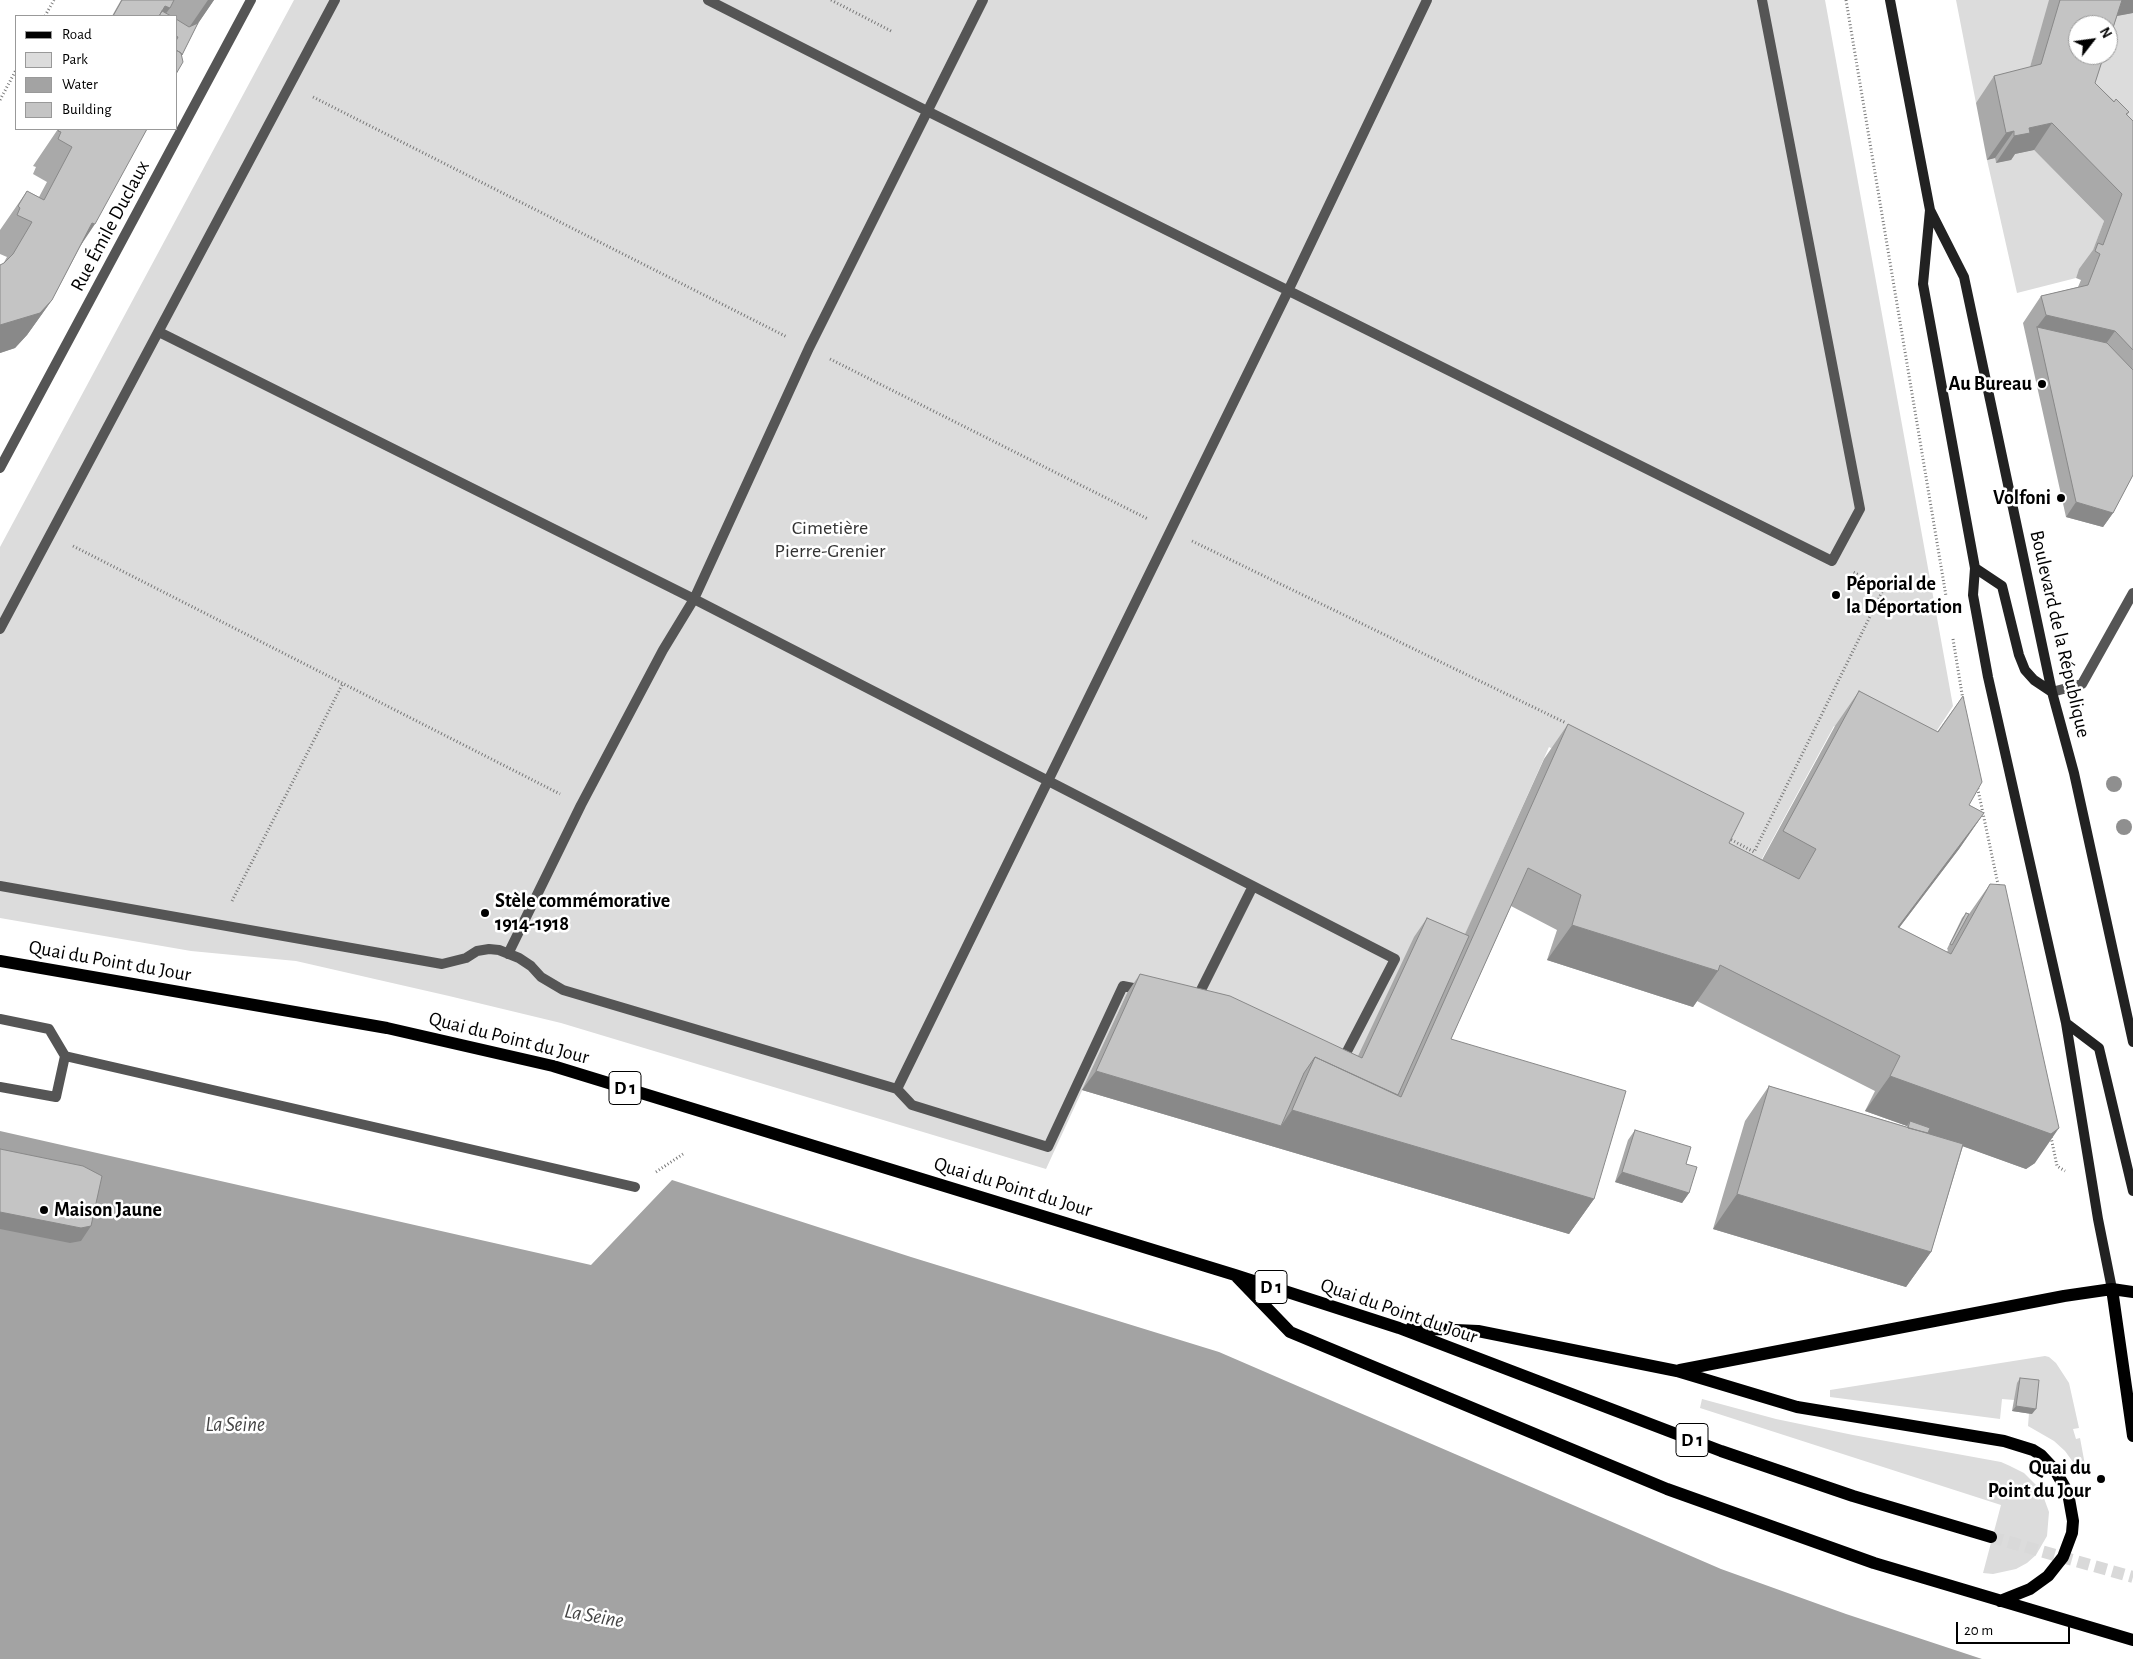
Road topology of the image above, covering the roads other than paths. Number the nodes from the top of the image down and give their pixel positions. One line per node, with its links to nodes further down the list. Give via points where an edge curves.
1 (251, 0): 12 (street, Rue Émile Duclaux)
2 (335, 0): 11 (street)
3 (708, 0): 8 (street)
4 (983, 0): 8 (street)
5 (1427, 0): 10 (street)
6 (1762, 0): 10 (street, via 1860,509 1832,561)
7 (1890, 0): 9 (main road, Boulevard de la République)
8 (927, 111): 10 (street); 15 (street, via 809,348)
9 (1930, 210): 13 (main road, Boulevard de la République, via 1923,284); 17 (main road, Boulevard de la République, via 1964,277)
10 (1288, 291): 18 (street)
11 (159, 332): 15 (street); 16 (street)
12 (0, 468)
13 (1975, 568): 17 (main road, via 2002,586 2025,670); 26 (main road, Boulevard de la République, via 1974,595 1988,677)
14 (2133, 593): 17 (street, via 2082,684)
15 (694, 599): 18 (street); 21 (street, via 663,650 581,805)
16 (0, 628)
17 (2052, 692): 27 (main road, Boulevard de la République, via 2074,773)
18 (1048, 782): 20 (street); 31 (street)
19 (0, 886): 21 (street, via 442,964 489,949)
20 (1253, 886): 24 (street, via 1195,1003); 29 (street, via 1395,959)
21 (508, 954): 31 (street, via 519,958 563,990)
22 (0, 961): 34 (main road, Quai du Point du Jour / D 1, via 387,1028 553,1066)
23 (1150, 992): 31 (street, via 1123,986 1048,1147 912,1105)
24 (1186, 1001)
25 (0, 1019): 28 (street, via 49,1029)
26 (2066, 1023): 33 (main road, via 2099,1048); 35 (main road, Boulevard de la République)
27 (2133, 1042)
28 (66, 1056): 30 (street, via 56,1097); 32 (street)
29 (1342, 1061)
30 (0, 1086)
31 (897, 1089)
32 (635, 1187)
33 (2133, 1191)
34 (1234, 1275): 37 (main road, Quai du Point du Jour / D 1); 41 (main road, via 1290,1332 1425,1390 1667,1489 1874,1563)
35 (2112, 1289): 36 (main road); 38 (main road); 39 (main road, Boulevard de la République)
36 (2133, 1292)
37 (1398, 1328): 38 (main road, via 1478,1331); 40 (main road, Quai du Point du Jour / D 1, via 1721,1451 1853,1496)
38 (1677, 1371): 41 (main road, via 1797,1406 2004,1441 2041,1455 2056,1470 2068,1493 2072,1533 2063,1556 2048,1576 2030,1589)
39 (2133, 1436)
40 (1991, 1537)
41 (2000, 1601): 42 (main road)
42 (2133, 1640)

